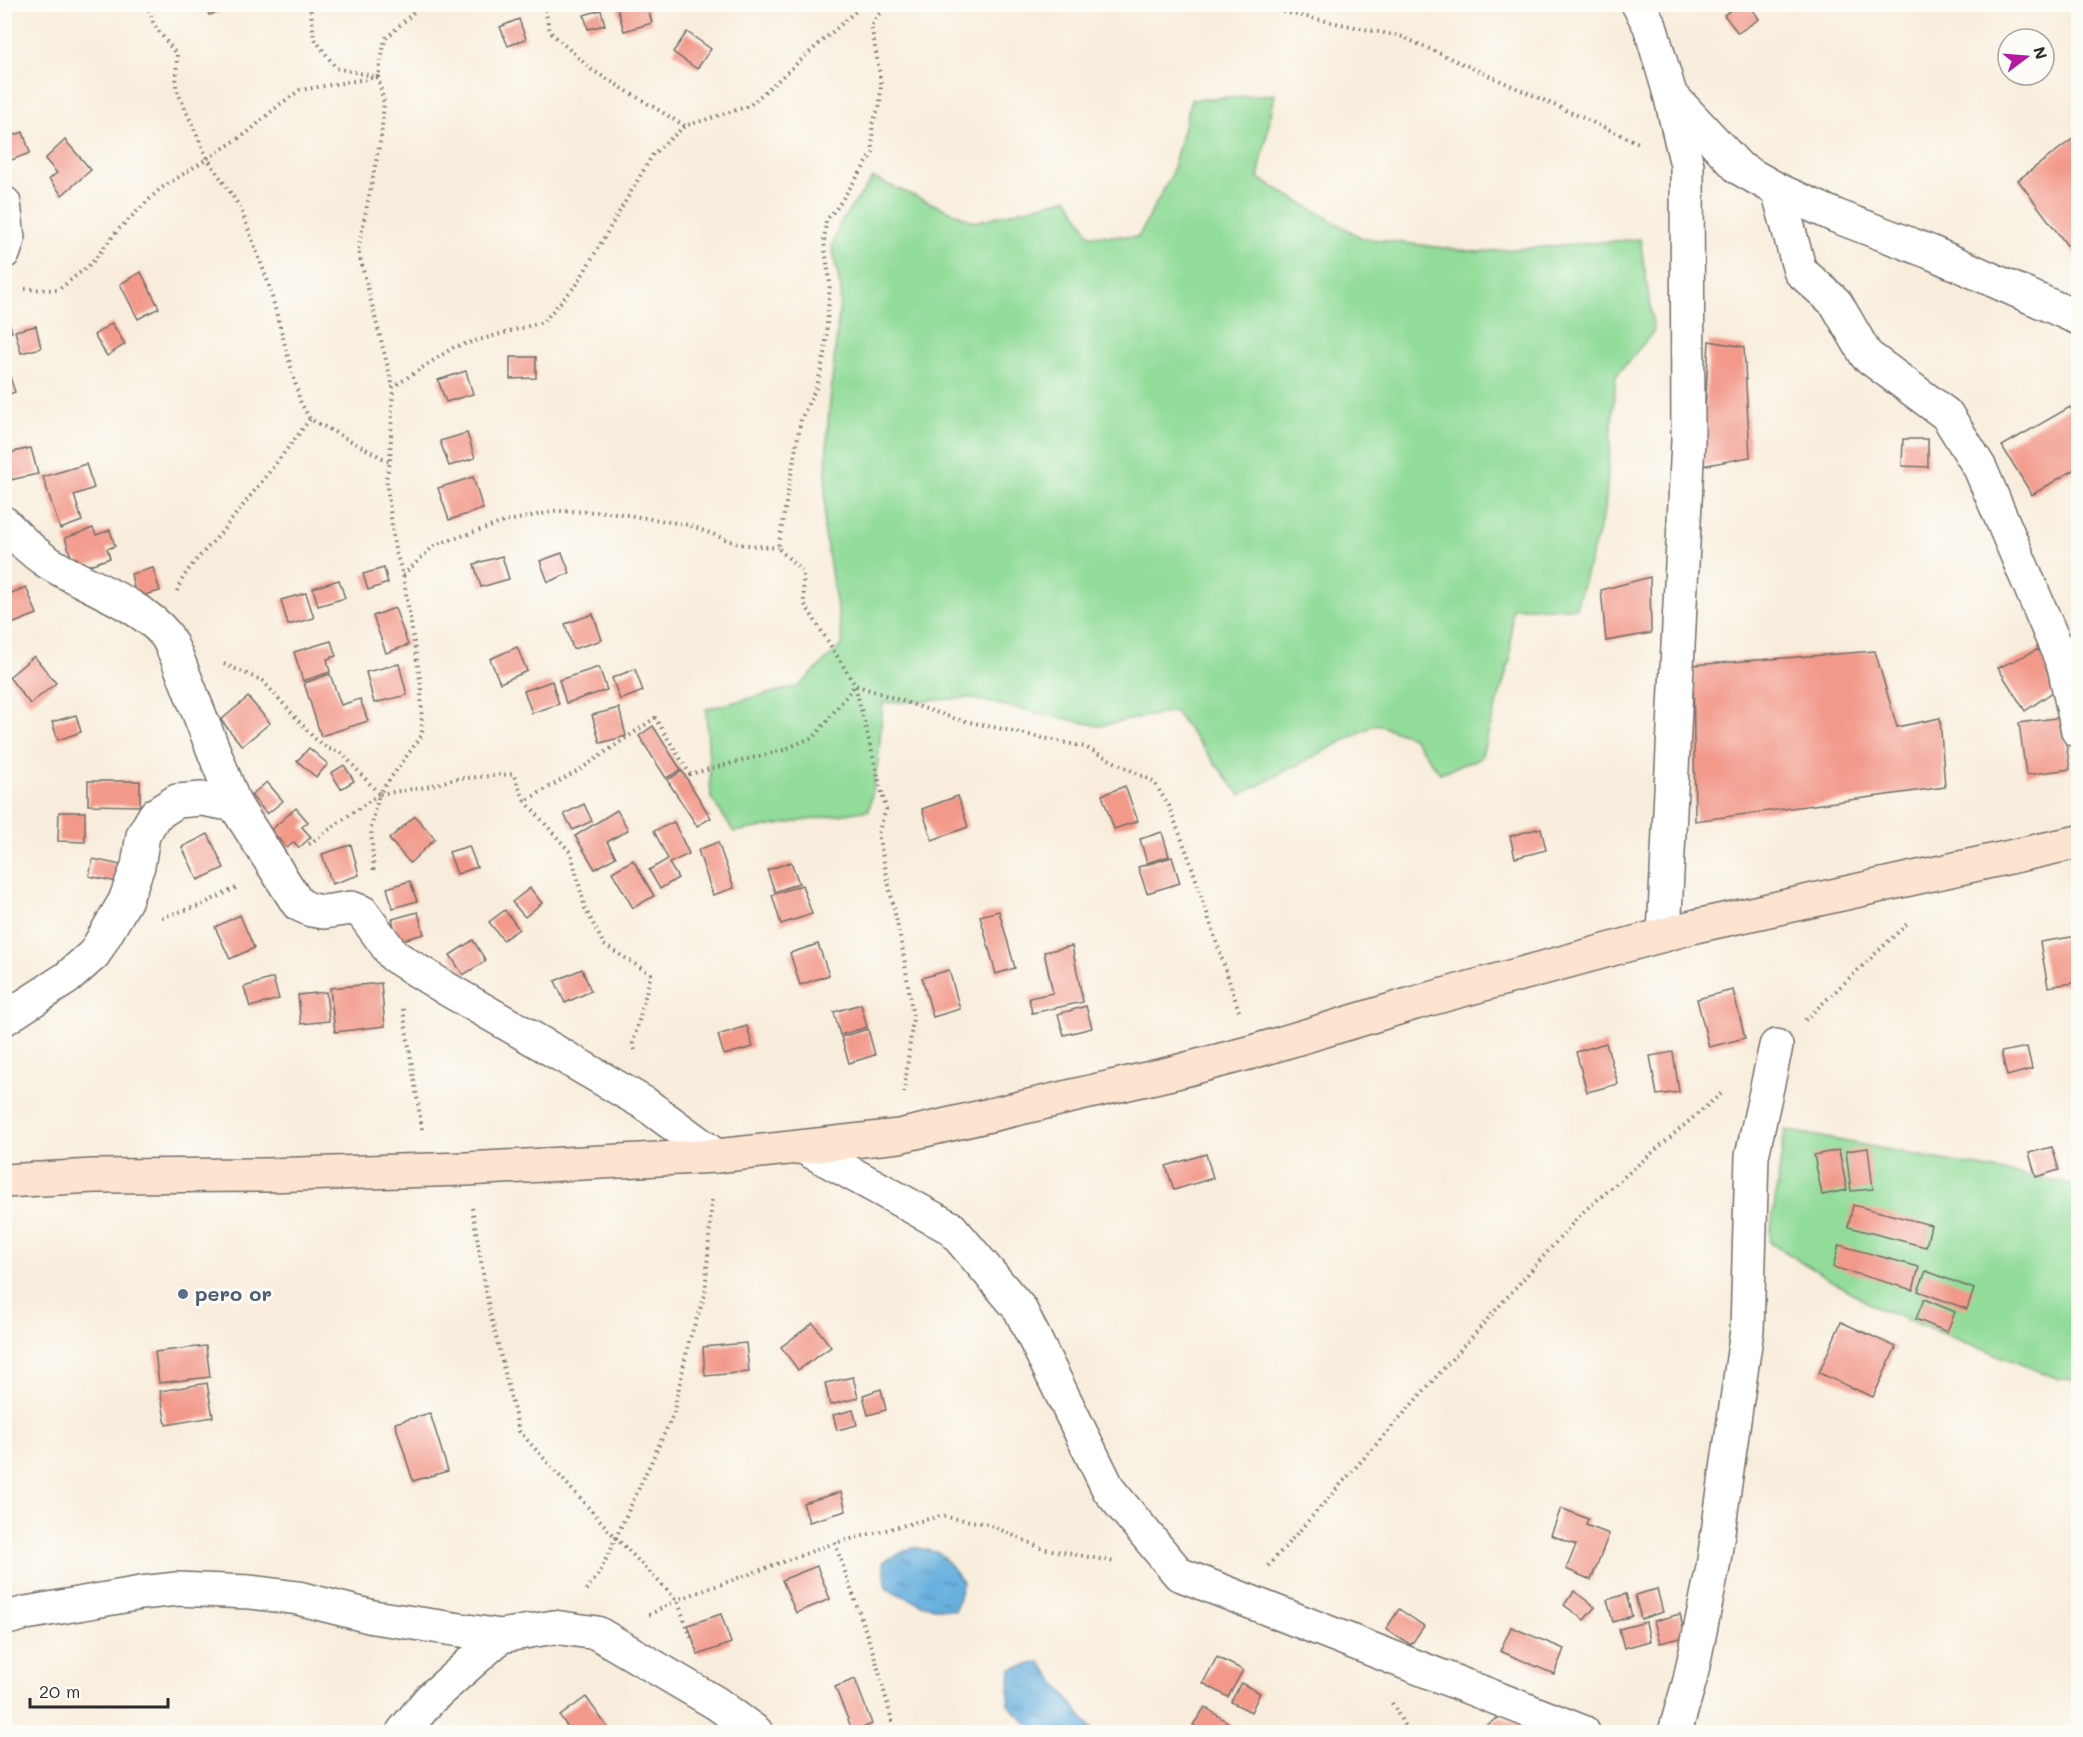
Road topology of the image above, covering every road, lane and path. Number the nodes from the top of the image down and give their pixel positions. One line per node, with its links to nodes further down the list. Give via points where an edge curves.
1 (147, 4): 12 (path, via 154,25 177,56 176,88)
2 (310, 4): 9 (path, via 314,38 336,68)
3 (419, 4): 9 (path, via 385,39)
4 (544, 4): 11 (path, via 550,32 592,70)
5 (864, 4): 11 (path, via 749,106)
6 (887, 4): 23 (path, via 871,25 881,81 880,105 872,124 873,153 826,220 824,242 830,282 825,353 817,386 801,419)
7 (1224, 4): 13 (path, via 1264,8 1403,37)
8 (1638, 4): 10 (street, via 1650,26)
9 (378, 77): 12 (path, via 300,90 247,133); 19 (path, via 384,103 381,137 358,250)
10 (1670, 94): 13 (street); 14 (street, via 1739,168)
11 (685, 126): 19 (path, via 653,154 577,284 543,322 454,347)
12 (207, 158): 17 (path, via 160,189 118,230 91,264 58,290); 20 (path, via 240,207 268,282 300,401)
13 (1688, 165): 35 (street, via 1688,440)
14 (1778, 190): 18 (street); 27 (street, via 1800,271 1836,303 1866,355 1947,415 1980,468 2064,666)
15 (4, 203): 16 (street, via 8,239)
16 (4, 252)
17 (15, 288)
18 (2079, 318)
19 (393, 387): 21 (path)
20 (310, 419): 21 (path); 25 (path, via 186,575)
21 (390, 462): 24 (path, via 386,478 395,550)
22 (4, 523): 30 (street, via 46,561 126,605 166,636)
23 (778, 548): 24 (path, via 738,544 689,525 609,512 555,511 504,522 435,545); 26 (path, via 803,572 804,603)
24 (403, 575): 28 (path, via 421,685 422,735)
25 (176, 593)
26 (855, 685): 29 (path, via 815,736 783,750 690,774 655,718 581,769); 38 (path, via 956,719 1085,747 1154,782 1169,806 1190,861); 41 (path, via 886,809 878,834 913,1018)
27 (2079, 731)
28 (379, 794): 29 (path, via 454,779 513,774); 32 (path)
29 (525, 801): 40 (path, via 571,853 585,908 604,945 651,974 633,1043)
30 (235, 805): 32 (street); 34 (street, via 202,799 177,801 155,815 143,835 138,866 125,901)
31 (2079, 842): 35 (street)
32 (276, 868): 34 (path, via 200,906); 40 (street, via 298,904 324,912 351,908 362,912 394,956)
33 (1910, 921): 37 (path)
34 (107, 934): 36 (street, via 94,954 67,978)
35 (1664, 935): 38 (street)
36 (4, 1019)
37 (1776, 1046): 60 (street, via 1752,1156 1747,1330 1713,1567)
38 (1252, 1052): 41 (street)
39 (1723, 1092): 49 (path, via 1582,1213)
40 (644, 1103): 43 (street)
41 (899, 1136): 42 (street)
42 (803, 1147): 43 (street); 48 (street, via 951,1228 1020,1309 1109,1490)
43 (716, 1156): 44 (street); 46 (path, via 705,1295 689,1341 673,1415)
44 (466, 1169): 45 (street); 46 (path, via 489,1308 519,1431)
45 (4, 1181)
46 (616, 1538): 50 (path); 52 (path, via 598,1574)
47 (834, 1543): 48 (path, via 940,1516 988,1524 1041,1548); 50 (path); 58 (path, via 876,1661)
48 (1179, 1574): 49 (street)
49 (1239, 1598): 59 (street)
50 (677, 1600): 53 (path, via 652,1614); 55 (path)
51 (4, 1619): 54 (street, via 177,1589 298,1598 373,1617)
52 (554, 1627): 53 (street); 54 (street)
53 (597, 1633): 57 (street, via 716,1703)
54 (501, 1635): 56 (street, via 430,1699)
55 (693, 1641)
56 (403, 1732)
57 (756, 1732)
58 (895, 1732)
59 (1583, 1732)
60 (1675, 1732)

